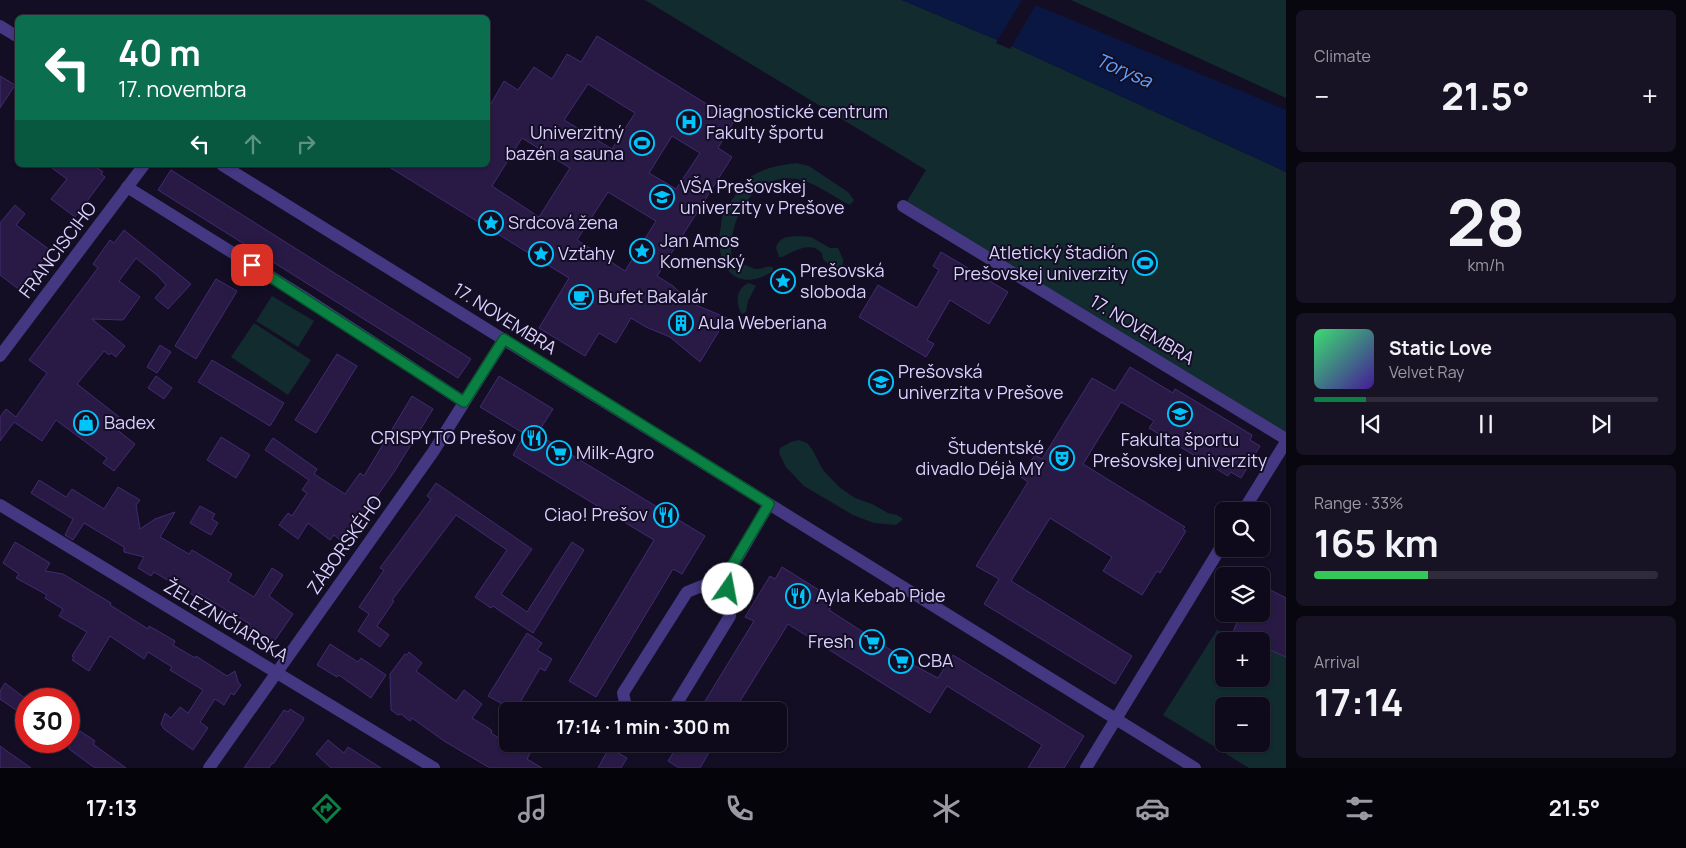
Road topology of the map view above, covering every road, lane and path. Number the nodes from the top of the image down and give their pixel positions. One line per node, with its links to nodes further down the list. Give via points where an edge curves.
1 (0, 26): 2 (street)
2 (15, 35)
3 (143, 167): 5 (street, FRANCISCIHO)
4 (225, 167): 7 (street, 17. NOVEMBRA)
5 (128, 188): 8 (street, FRANCISCIHO); 9 (street)
6 (903, 206): 10 (street, 17. NOVEMBRA)
7 (504, 339): 9 (street, ZÁBORSKÉHO); 12 (street, 17. NOVEMBRA)
8 (0, 356)
9 (464, 402): 16 (street, ZÁBORSKÉHO)
10 (1286, 440): 11 (street, 17. NOVEMBRA)
11 (1248, 502)
12 (769, 504): 15 (street); 19 (street, 17. NOVEMBRA)
13 (0, 505): 16 (street, ŽELEZNIČIARSKA)
14 (1215, 557): 19 (street)
15 (726, 576): 17 (street, via 686,592 623,693); 18 (street, via 730,616)
16 (278, 673): 20 (street, ZÁBORSKÉHO); 21 (street, ŽELEZNIČIARSKA)
17 (625, 702)
18 (677, 702)
19 (1115, 718): 22 (street); 23 (street, 17. NOVEMBRA)
20 (210, 768)
21 (434, 768)
22 (1086, 768)
23 (1195, 768)

